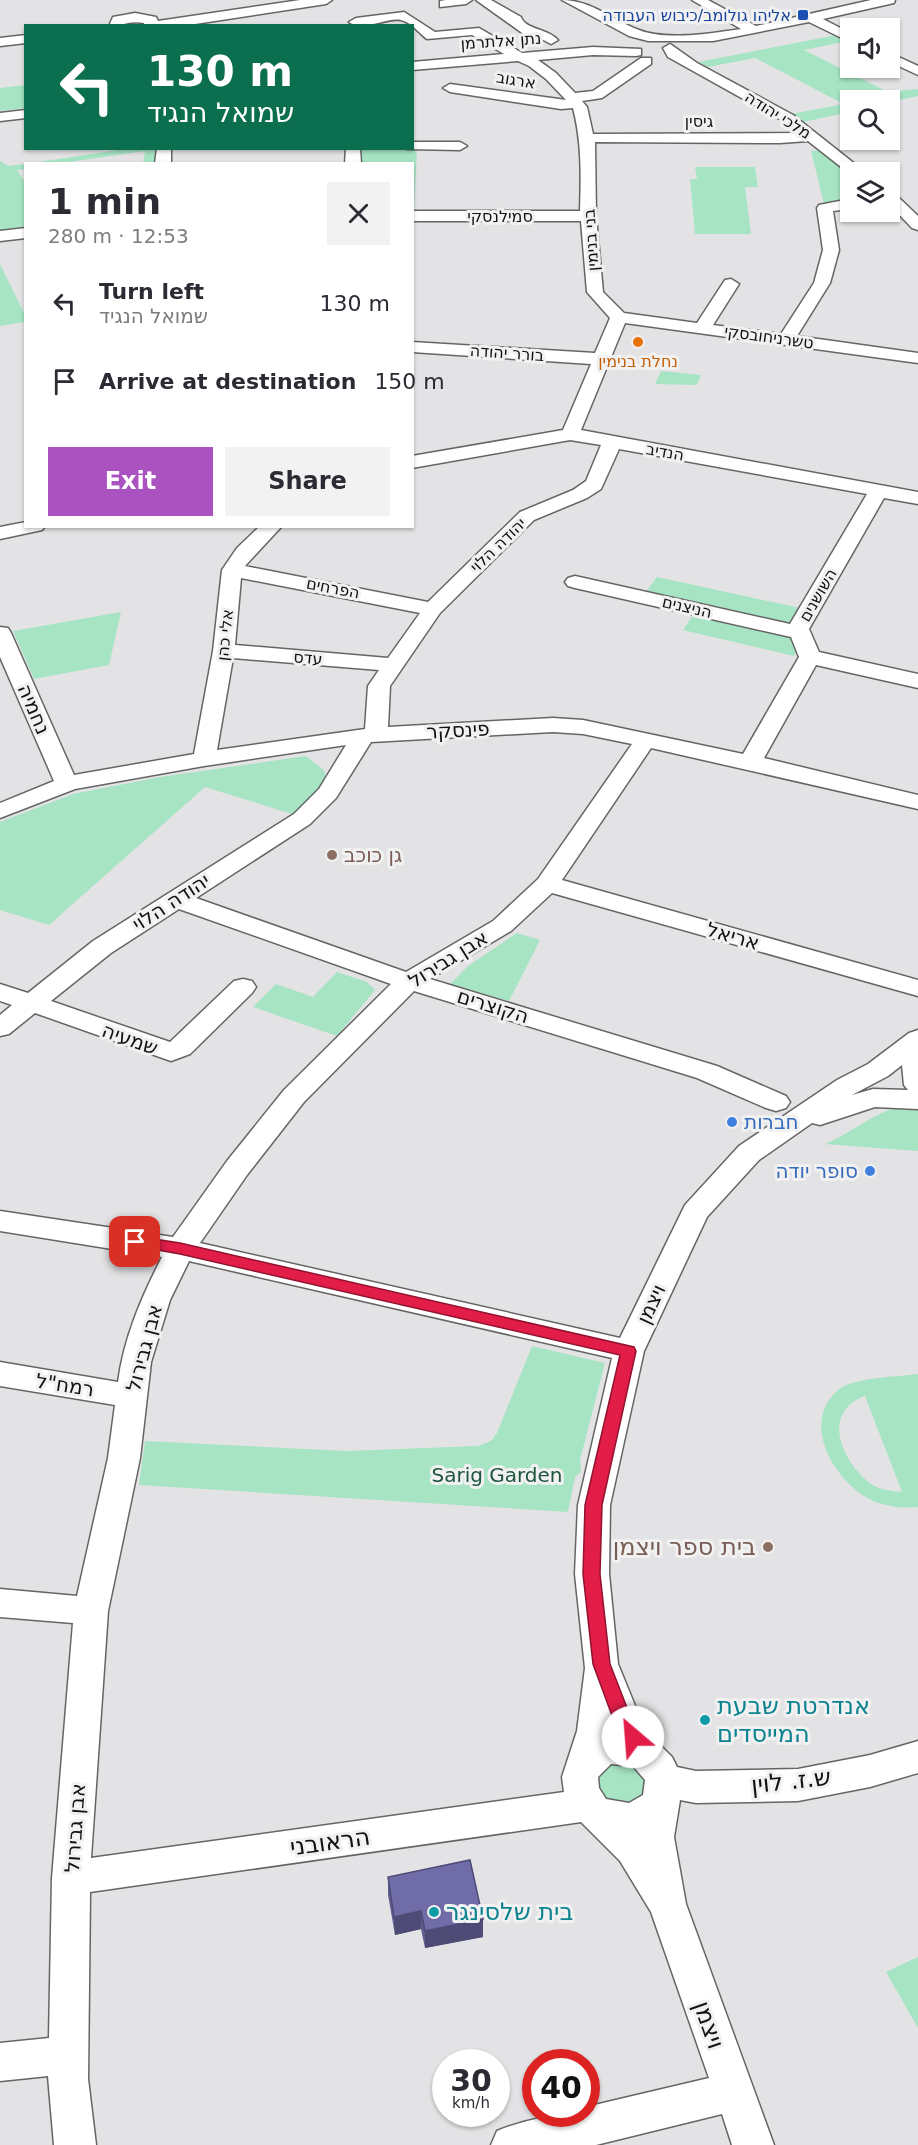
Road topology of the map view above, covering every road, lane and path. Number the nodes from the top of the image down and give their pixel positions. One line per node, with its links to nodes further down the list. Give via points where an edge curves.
1 (326, 0): 11 (street, via 217,9)
2 (466, 0): 8 (street)
3 (482, 0): 13 (street, via 516,20)
4 (555, 0): 22 (street, via 614,31)
5 (568, 0): 18 (street, via 634,33)
6 (698, 0): 14 (street)
7 (881, 1): 9 (street)
8 (445, 4)
9 (808, 17): 14 (street); 16 (street)
10 (117, 18): 11 (street)
11 (150, 22)
12 (356, 22): 15 (street, via 404,16 432,36)
13 (516, 24): 15 (street); 20 (street)
14 (752, 29): 17 (street)
15 (474, 31): 26 (street, בני בנימין)
16 (840, 33)
17 (719, 35): 18 (street); 23 (street)
18 (652, 37): 22 (street, נתן אלתרמן); 23 (street, מלכי יהודה, via 668,41)
19 (24, 39): 21 (street)
20 (551, 39)
21 (0, 42)
22 (623, 42): 24 (street, נתן אלתרמן); 25 (street, via 624,48)
23 (671, 47): 25 (street); 29 (street, מלכי יהודה, via 673,54)
24 (593, 51): 25 (street, נתן אלתרמן); 26 (street, נתן אלתרמן)
25 (642, 55): 29 (street, מלכי יהודה); 32 (street, ארגוב, via 597,95)
26 (519, 57): 28 (street, נתן אלתרמן); 32 (street, בני בנימין, via 534,63)
27 (900, 62): 30 (street)
28 (414, 66)
29 (692, 66): 35 (street, מלכי יהודה, via 788,118)
30 (918, 71)
31 (450, 88): 32 (street, ארגוב, via 561,105)
32 (574, 101): 36 (street, בני בנימין, via 580,108)
33 (24, 114): 34 (street)
34 (0, 117)
35 (812, 136): 36 (street, גיסין); 39 (street, מלכי יהודה)
36 (587, 138): 45 (street, בני בנימין)
37 (414, 146): 38 (street)
38 (460, 146)
39 (845, 162)
40 (909, 195): 41 (street)
41 (900, 196)
42 (840, 206): 52 (street, via 825,208 831,250 822,283)
43 (900, 208): 46 (street)
44 (414, 216): 45 (street, סמילנסקי)
45 (588, 216): 50 (street, בני בנימין, via 596,292)
46 (918, 225)
47 (24, 233): 48 (street)
48 (0, 236)
49 (731, 284): 51 (street)
50 (619, 317): 51 (street, טשרניחובסקי); 55 (street)
51 (702, 328): 52 (street, טשרניחובסקי)
52 (786, 339): 54 (street, טשרניחובסקי)
53 (414, 347): 55 (street, בורר יהודה)
54 (918, 358)
55 (602, 359): 56 (street)
56 (570, 434): 57 (street, הנדיב); 58 (street, הנדיב)
57 (612, 441): 59 (street, הנדיב); 66 (street, יהודה הלוי, via 594,485 527,516)
58 (414, 462)
59 (878, 493): 60 (street, הנדיב); 67 (street, השושנים)
60 (918, 498)
61 (25, 528): 63 (street)
62 (270, 528): 64 (street, via 244,552)
63 (0, 533)
64 (232, 570): 66 (street, הפרחים); 69 (street, אלי כהן)
65 (575, 582): 67 (street, הניצנים)
66 (433, 609): 71 (street, יהודה הלוי)
67 (799, 629): 70 (street, השושנים)
68 (0, 633): 73 (street, נחמיה)
69 (224, 651): 71 (street, עדס); 78 (street, אלי כהן)
70 (810, 657): 72 (street); 79 (street)
71 (391, 665): 75 (street, יהודה הלוי, via 379,686)
72 (918, 681)
73 (24, 682): 74 (street); 81 (street, נחמיה)
74 (0, 686)
75 (370, 735): 76 (street, פינסקר, via 552,725 583,727); 77 (street, פינסקר); 80 (street, יהודה הלוי)
76 (645, 741): 79 (street, פינסקר); 84 (street, אבן גבירול)
77 (302, 746): 78 (street, פינסקר); 80 (street, via 333,759)
78 (204, 759): 81 (street, פינסקר)
79 (750, 762): 82 (street, פינסקר)
80 (340, 775): 85 (street, יהודה הלוי, via 302,819)
81 (69, 783): 83 (street, פינסקר)
82 (918, 802)
83 (0, 811)
84 (547, 884): 86 (street, אבן גבירול, via 502,926); 88 (street, אריאל)
85 (175, 899): 86 (street, הקוצרים); 90 (street, יהודה הלוי, via 102,947)
86 (410, 981): 96 (street, הקוצרים, via 707,1072); 98 (street, אבן גבירול, via 294,1096)
87 (243, 987): 90 (street, שמעיה, via 171,1052)
88 (918, 988)
89 (0, 992): 90 (street)
90 (30, 1002): 91 (street, יהודה הלוי)
91 (0, 1028)
92 (918, 1039): 96 (street, ויצמן, via 878,1070)
93 (918, 1057): 94 (street)
94 (918, 1085)
95 (918, 1100): 96 (street, ויצמן, via 873,1098)
96 (780, 1115): 99 (street, ויצמן, via 695,1212)
97 (0, 1221): 98 (street)
98 (180, 1249): 99 (street); 101 (street, אבן גבירול, via 155,1300 136,1362)
99 (629, 1351): 104 (street, ויצמן, via 594,1505 592,1574)
100 (0, 1374): 101 (street, רמח"ל)
101 (131, 1396): 103 (street, אבן גבירול, via 123,1458)
102 (0, 1603): 103 (street)
103 (91, 1611): 109 (street, אבן גבירול)
104 (602, 1664): 106 (street, ויצמן, via 595,1731); 107 (street, ויצמן, via 623,1721)
105 (918, 1756): 107 (street, ש.ז. לוין, via 870,1771 798,1785 696,1787)
106 (586, 1762): 107 (street, ש.ז. לוין, via 595,1754 620,1747); 108 (street, ויצמן, via 580,1783)
107 (657, 1777): 108 (street, via 656,1807 645,1815 632,1820 605,1817); 110 (street, ויצמן, via 655,1837)
108 (591, 1807): 109 (street, הראובני); 110 (street, ויצמן, via 628,1843)
109 (71, 1878): 111 (street, אבן גבירול)
110 (667, 1904): 113 (street, ויצמן)
111 (68, 2055): 112 (street); 114 (street, אבן גבירול)
112 (0, 2062)
113 (732, 2091): 115 (street); 116 (street, ויצמן)
114 (75, 2145)
115 (512, 2145)
116 (753, 2145)

